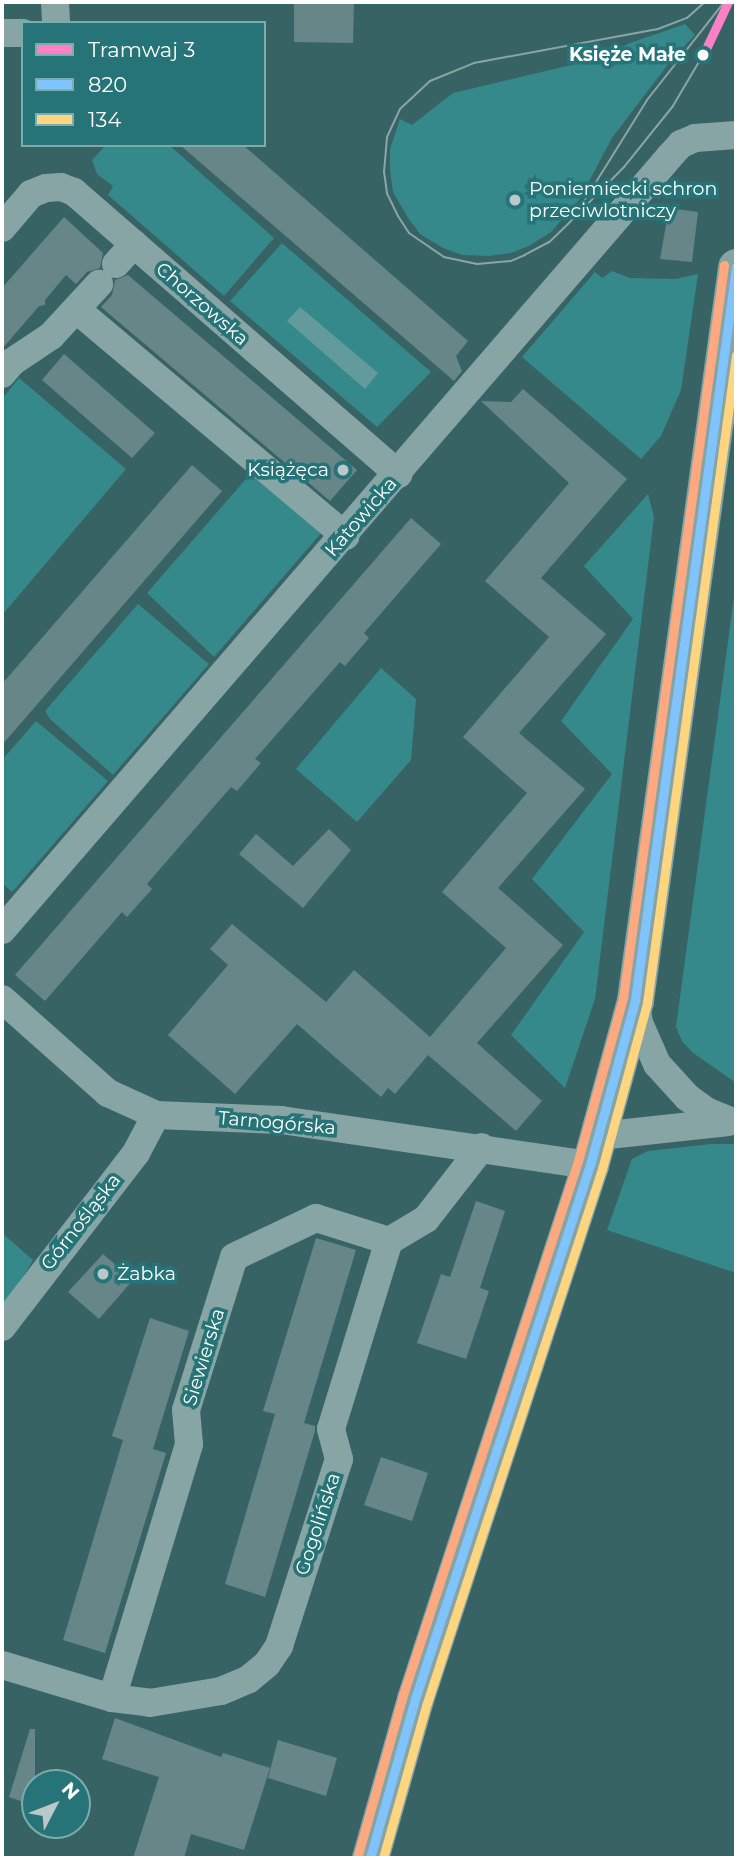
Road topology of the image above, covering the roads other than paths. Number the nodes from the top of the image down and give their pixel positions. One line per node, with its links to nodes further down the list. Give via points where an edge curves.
1 (55, 2): 2 (street)
2 (56, 21)
3 (2, 33): 4 (street)
4 (21, 33)
5 (736, 135): 11 (street, Katowicka, via 695,138 681,144)
6 (2, 228): 7 (street, Chorzowska, via 31,194 61,187 74,192)
7 (116, 264): 9 (street); 11 (street, Chorzowska)
8 (736, 267): 15 (main road)
9 (77, 310): 10 (street); 12 (street)
10 (2, 374)
11 (398, 474): 12 (street, Katowicka)
12 (345, 536): 13 (street, Katowicka)
13 (2, 930)
14 (2, 999): 16 (street, Tarnogórska, via 108,1093)
15 (635, 1000): 17 (street, via 639,1023 657,1063 687,1097 706,1111); 19 (main road)
16 (156, 1115): 18 (street, Tarnogórska, via 281,1120); 21 (street, Górnośląska, via 136,1153)
17 (734, 1121): 19 (street, Tarnogórska)
18 (482, 1147): 19 (street, Tarnogórska); 20 (street, via 426,1219)
19 (594, 1151): 24 (main road, via 415,1699)
20 (389, 1241): 23 (street, Gogolińska, via 331,1429 339,1460 279,1646 249,1679 221,1692 150,1703); 23 (street, Siewierska, via 316,1218 234,1257 186,1410 189,1444)
21 (2, 1327)
22 (2, 1665): 23 (street, Gogolińska)
23 (113, 1699)
24 (370, 1858)

